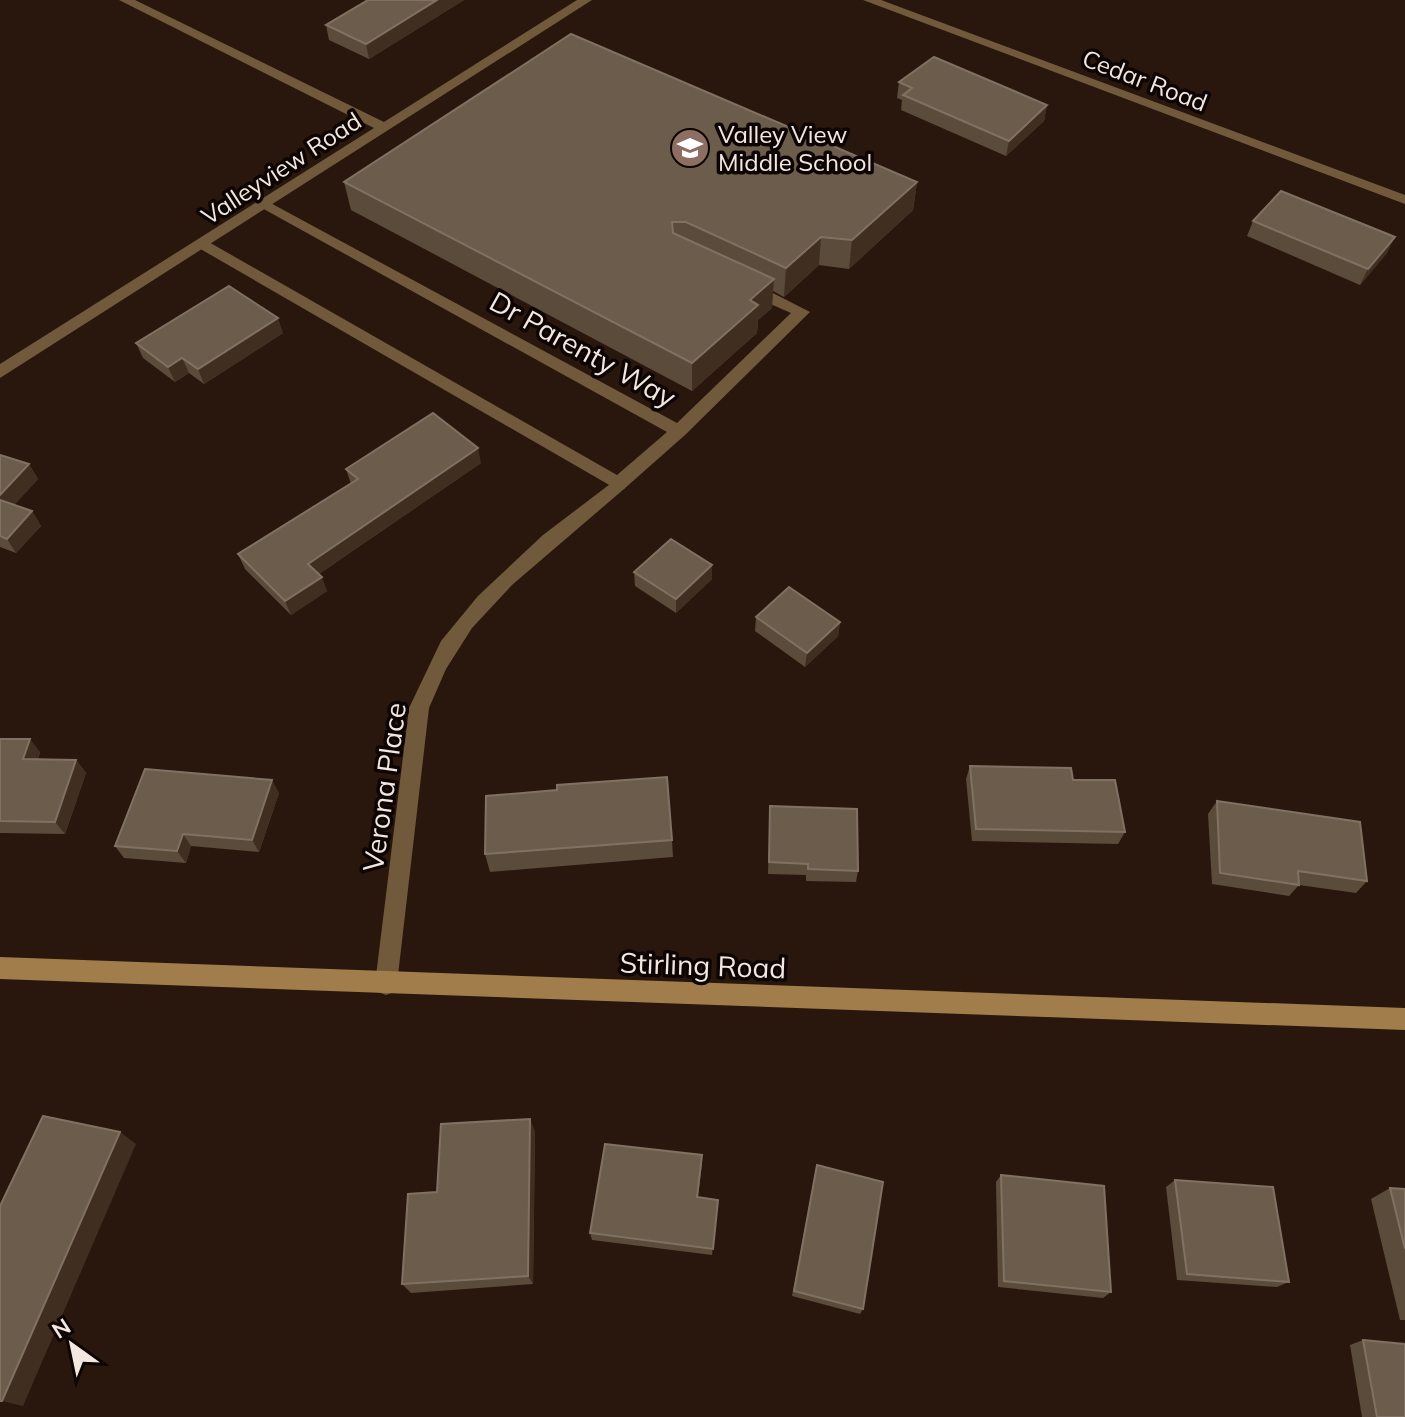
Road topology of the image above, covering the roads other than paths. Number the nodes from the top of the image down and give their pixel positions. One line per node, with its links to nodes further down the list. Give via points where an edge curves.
1 (125, 0): 4 (street)
2 (586, 0): 4 (street, Valleyview Road)
3 (869, 0): 5 (street, Cedar Road)
4 (385, 128): 6 (street, Valleyview Road)
5 (1405, 200)
6 (265, 204): 7 (street, Valleyview Road); 10 (street, Dr Parenty Way)
7 (202, 244): 9 (street, Valleyview Road); 11 (street)
8 (734, 281): 10 (street, via 802,312)
9 (0, 372)
10 (679, 431): 11 (street, Dr Parenty Way)
11 (618, 484): 13 (street, Verona Place, via 489,595 438,667 419,708)
12 (0, 968): 13 (street, Stirling Road)
13 (386, 984): 14 (street, Stirling Road)
14 (1405, 1019)

